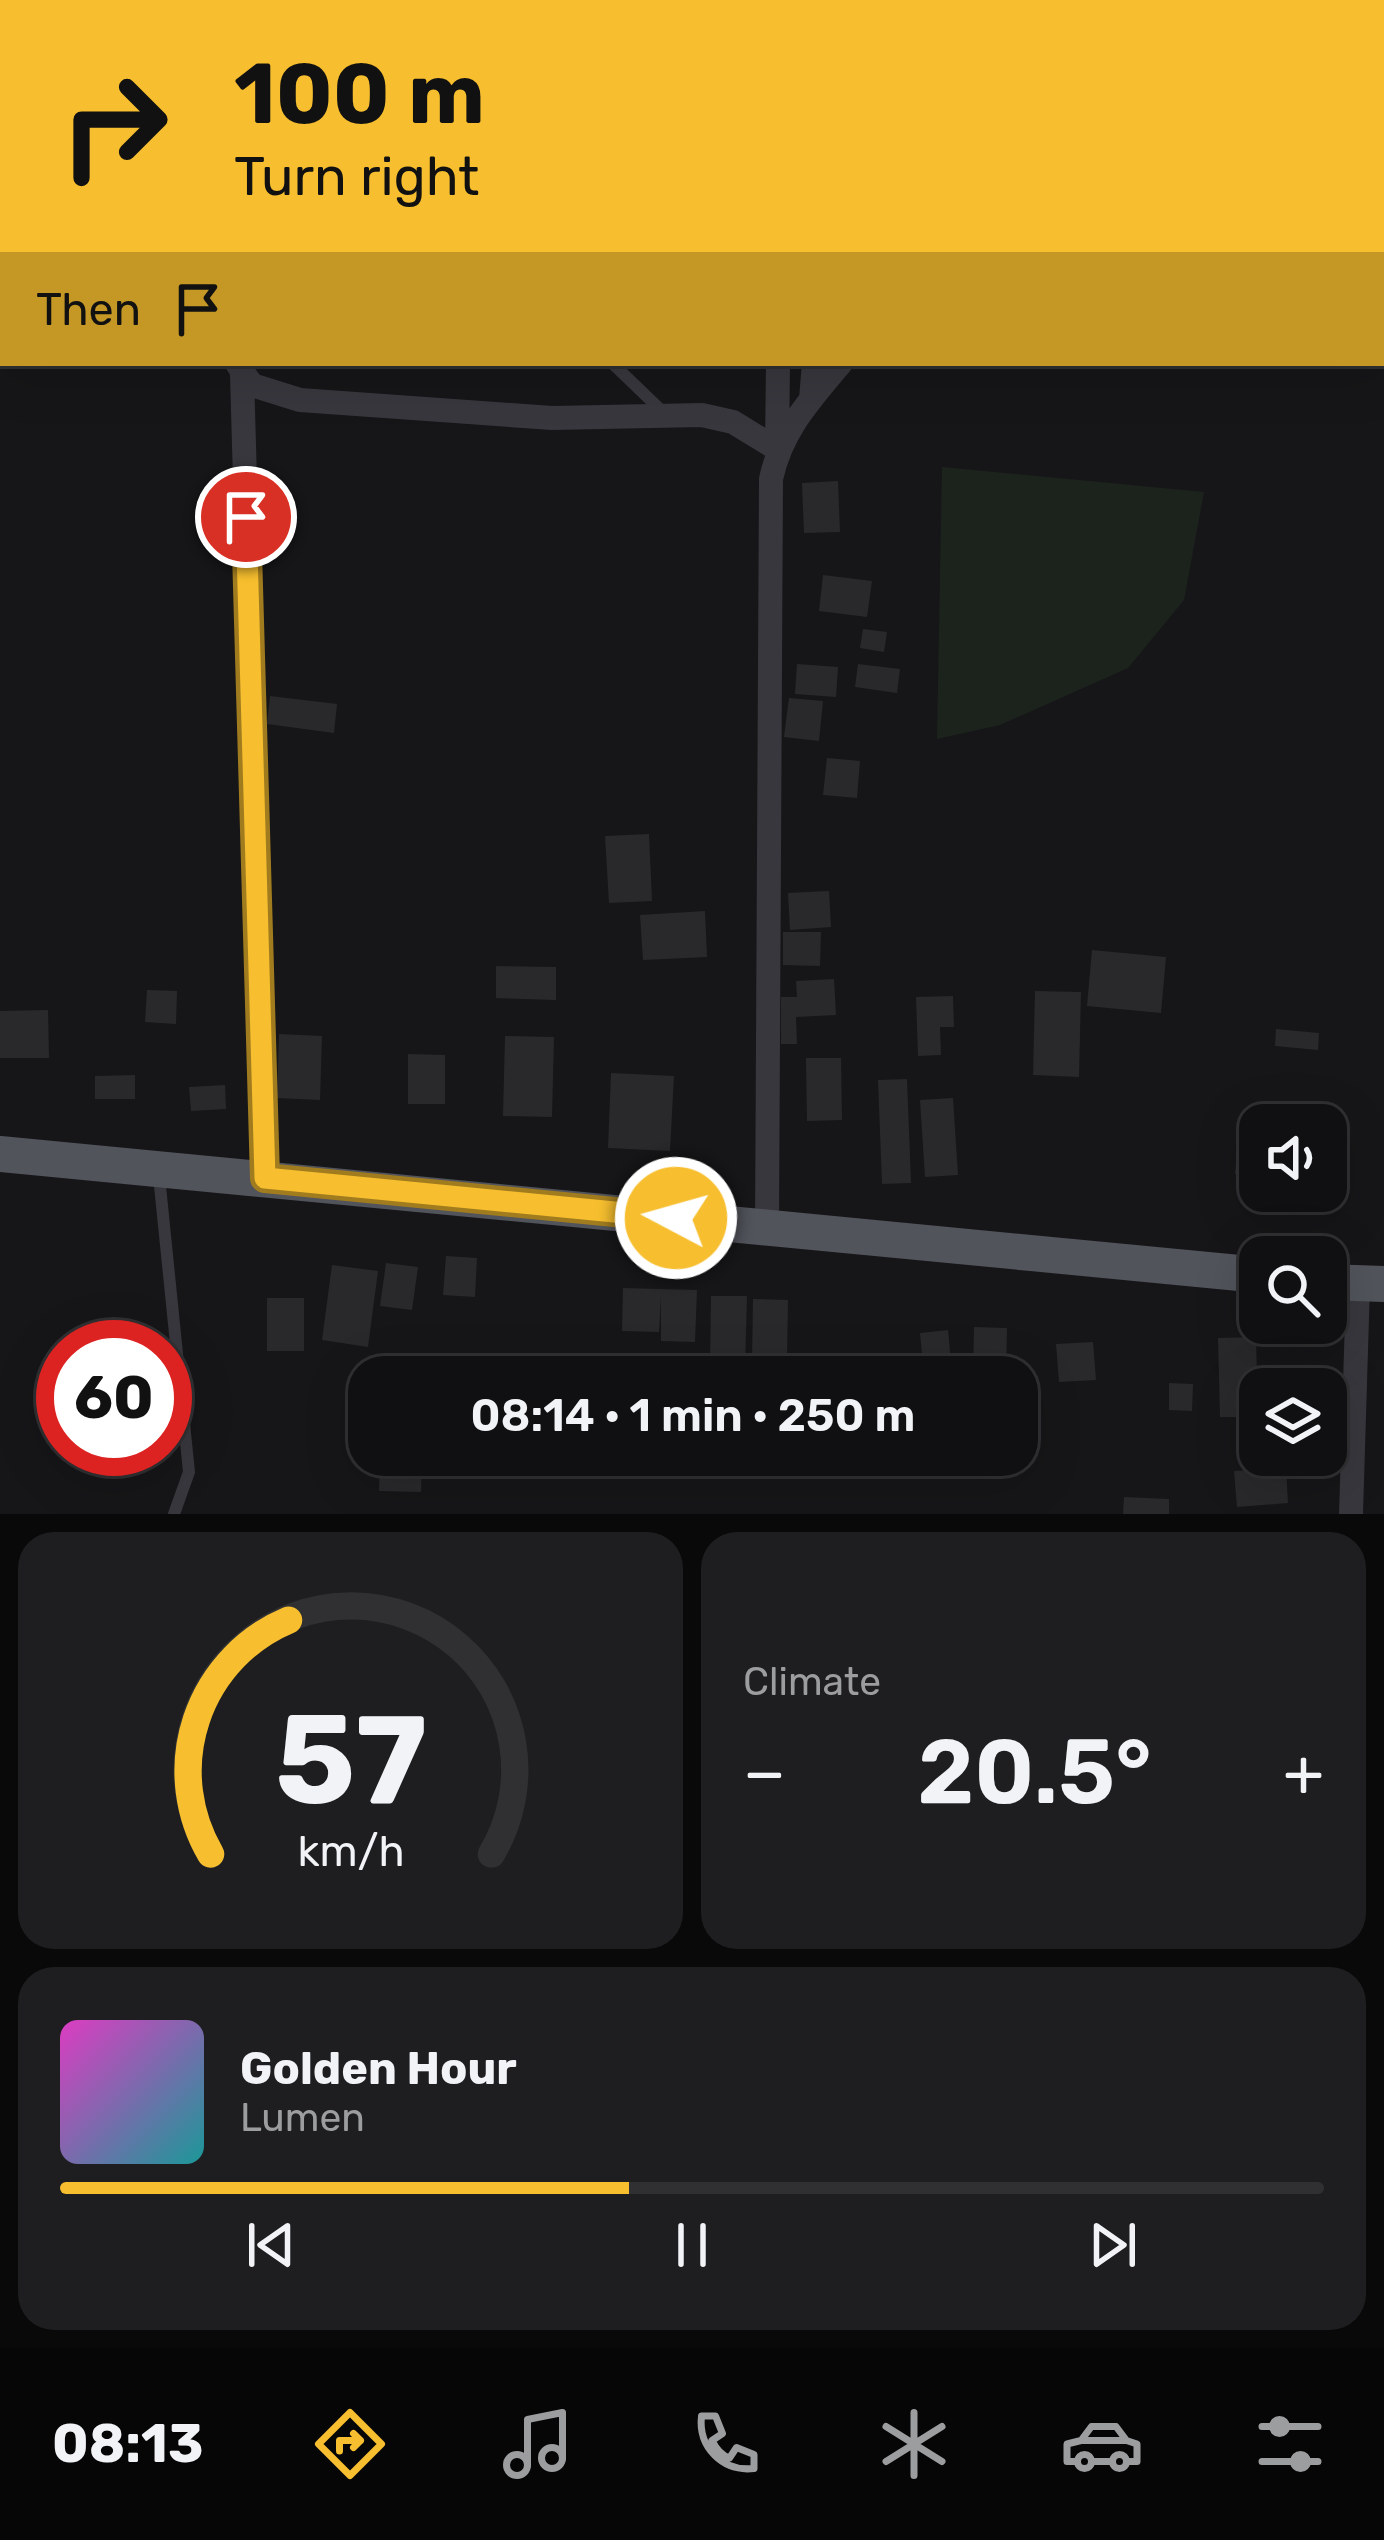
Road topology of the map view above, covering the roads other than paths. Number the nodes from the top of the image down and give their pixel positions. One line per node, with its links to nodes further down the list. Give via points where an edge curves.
1 (615, 366): 7 (lane)
2 (778, 366): 8 (street)
3 (814, 366): 6 (street)
4 (839, 366): 6 (street)
5 (240, 369): 7 (street, via 267,392 300,400); 11 (street)
6 (811, 399): 8 (street)
7 (669, 418): 8 (street, via 733,422)
8 (777, 449): 12 (street, via 768,650)
9 (0, 1154): 10 (main road)
10 (158, 1168): 11 (main road); 15 (lane, via 189,1472)
11 (265, 1178): 12 (main road)
12 (767, 1227): 13 (main road)
13 (1239, 1273)
14 (1356, 1284): 16 (street)
15 (174, 1514)
16 (1351, 1514)

